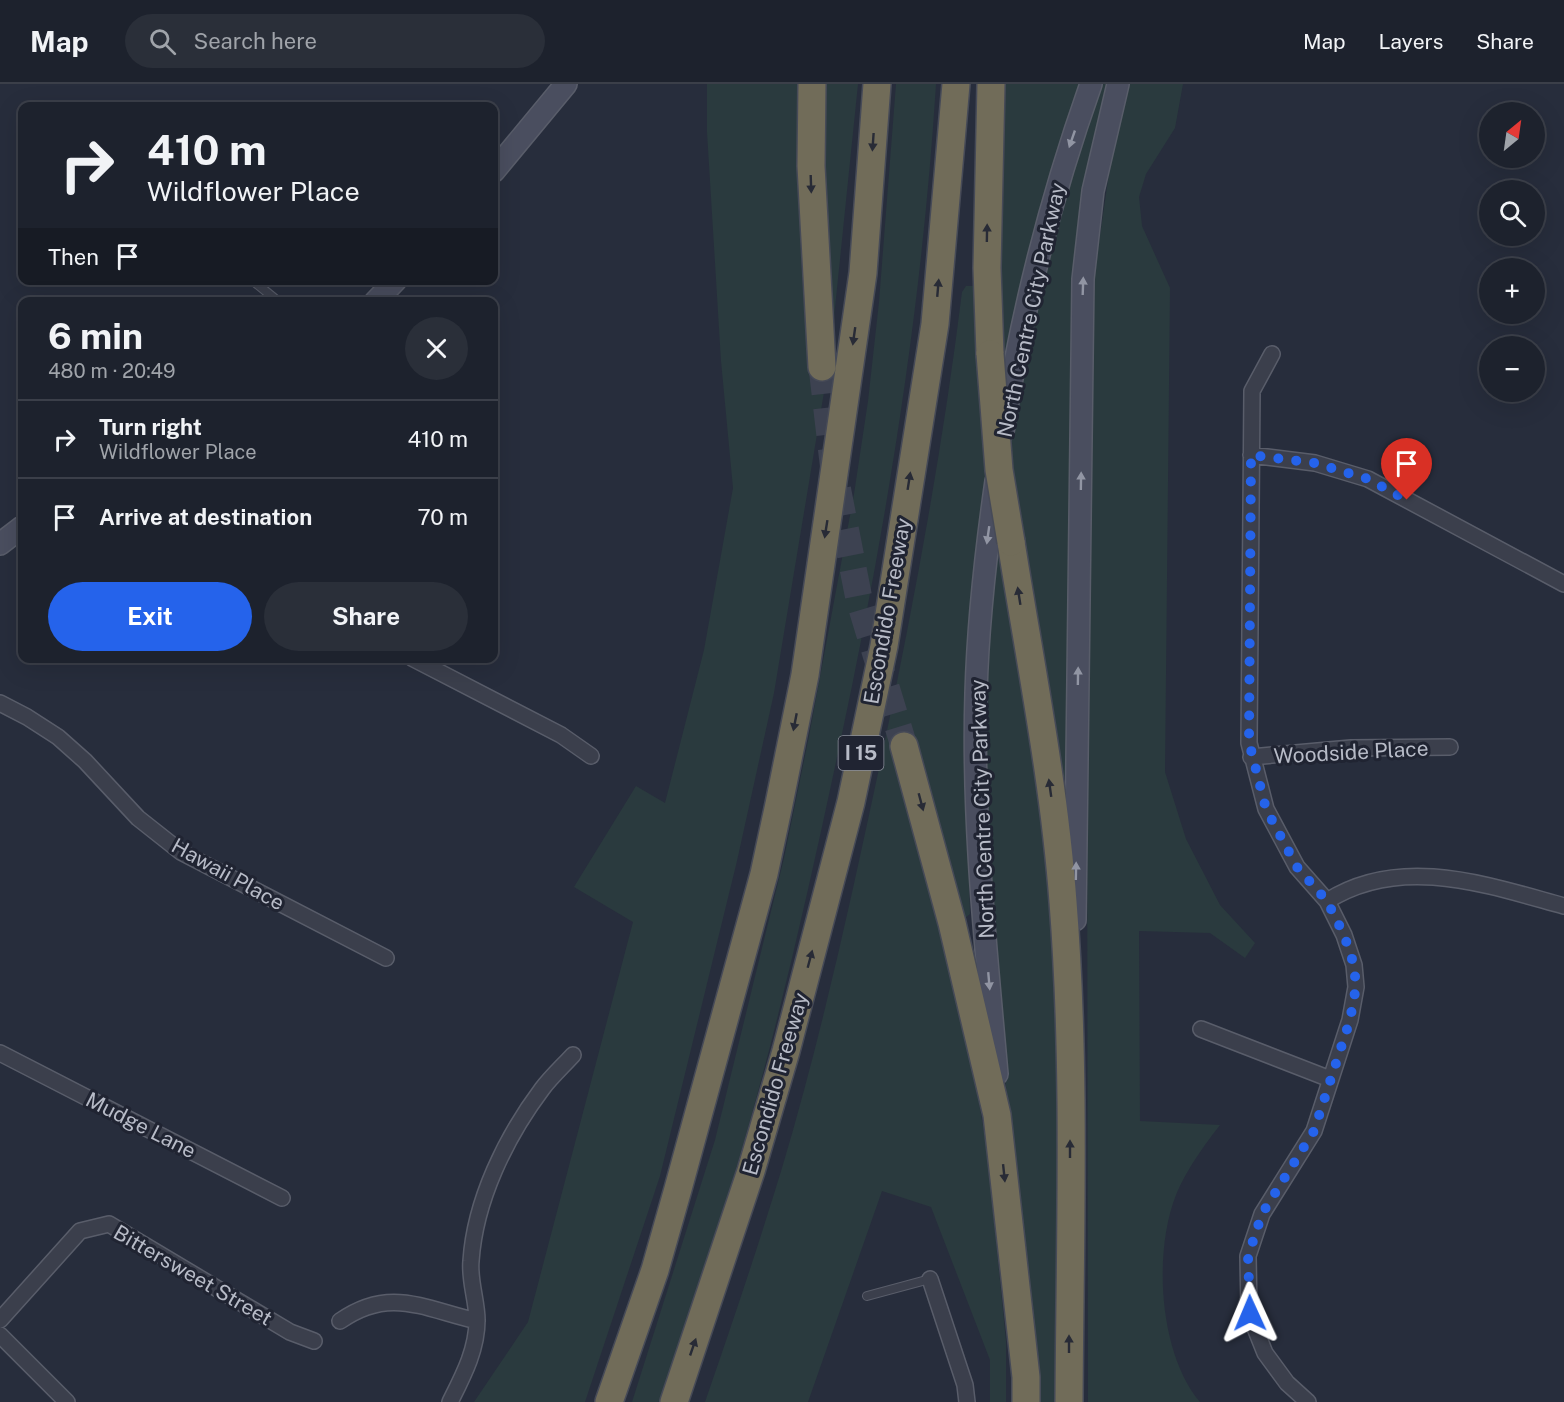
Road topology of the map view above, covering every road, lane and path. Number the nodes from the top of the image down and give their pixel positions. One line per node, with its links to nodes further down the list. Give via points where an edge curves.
1 (566, 84): 8 (main road)
2 (812, 84): 14 (highway, one-way to 14, via 811,166)
3 (877, 84): 44 (highway, one-way to 44, via 861,284 804,675 780,804 655,1270)
4 (956, 84): 45 (highway, Escondido Freeway / I 15, one-way to 4, via 751,1171 851,802 884,645 934,324)
5 (991, 84): 31 (highway, one-way to 5, bridge, via 1056,827 999,470 987,268)
6 (1091, 84): 33 (main road, North Centre City Parkway, one-way to 33, via 1040,252 1010,391 986,549 976,693 976,755)
7 (1118, 84): 31 (main road, North Centre City Parkway, one-way to 7, via 1075,972 1083,279 1093,191)
8 (498, 166)
9 (258, 285): 11 (lane)
10 (391, 285): 12 (main road)
11 (273, 297)
12 (380, 297)
13 (1272, 354): 15 (street, via 1252,391)
14 (822, 367)
15 (1251, 455): 18 (street, via 1315,463 1368,479); 24 (street)
16 (18, 530): 17 (main road)
17 (0, 544)
18 (1564, 584)
19 (422, 663): 23 (street, via 561,735)
20 (0, 703): 27 (street, Hawaii Place, via 58,737 138,818 181,852)
21 (904, 746): 33 (highway, one-way to 33, via 952,923)
22 (1450, 747): 24 (street, Woodside Place, via 1351,748)
23 (591, 756)
24 (1251, 757): 25 (street, via 1271,819 1297,867)
25 (1327, 901): 26 (street, via 1345,890 1399,876 1463,879); 32 (street, via 1344,935 1356,987 1350,1020)
26 (1564, 906)
27 (386, 958)
28 (1201, 1029): 32 (street)
29 (0, 1053): 34 (street, Mudge Lane)
30 (573, 1055): 39 (street, via 543,1087 492,1177 470,1262)
31 (1070, 1056): 48 (highway, North Centre City Parkway, one-way to 31)
32 (1330, 1080): 49 (street, via 1314,1131 1262,1214 1248,1256 1250,1313 1265,1353 1287,1383)
33 (997, 1115): 47 (highway, North Centre City Parkway, one-way to 47)
34 (282, 1198)
35 (930, 1279): 36 (lane); 46 (street)
36 (867, 1296)
37 (0, 1320): 41 (street, Bittersweet Street, via 80,1232 109,1224 290,1332)
38 (340, 1321): 39 (street, via 358,1308 377,1302 403,1302)
39 (477, 1321): 43 (street, via 471,1360)
40 (0, 1335): 42 (street)
41 (314, 1341)
42 (67, 1402)
43 (450, 1402)
44 (609, 1402)
45 (674, 1402)
46 (967, 1402)
47 (1026, 1402)
48 (1069, 1402)
49 (1308, 1402)

